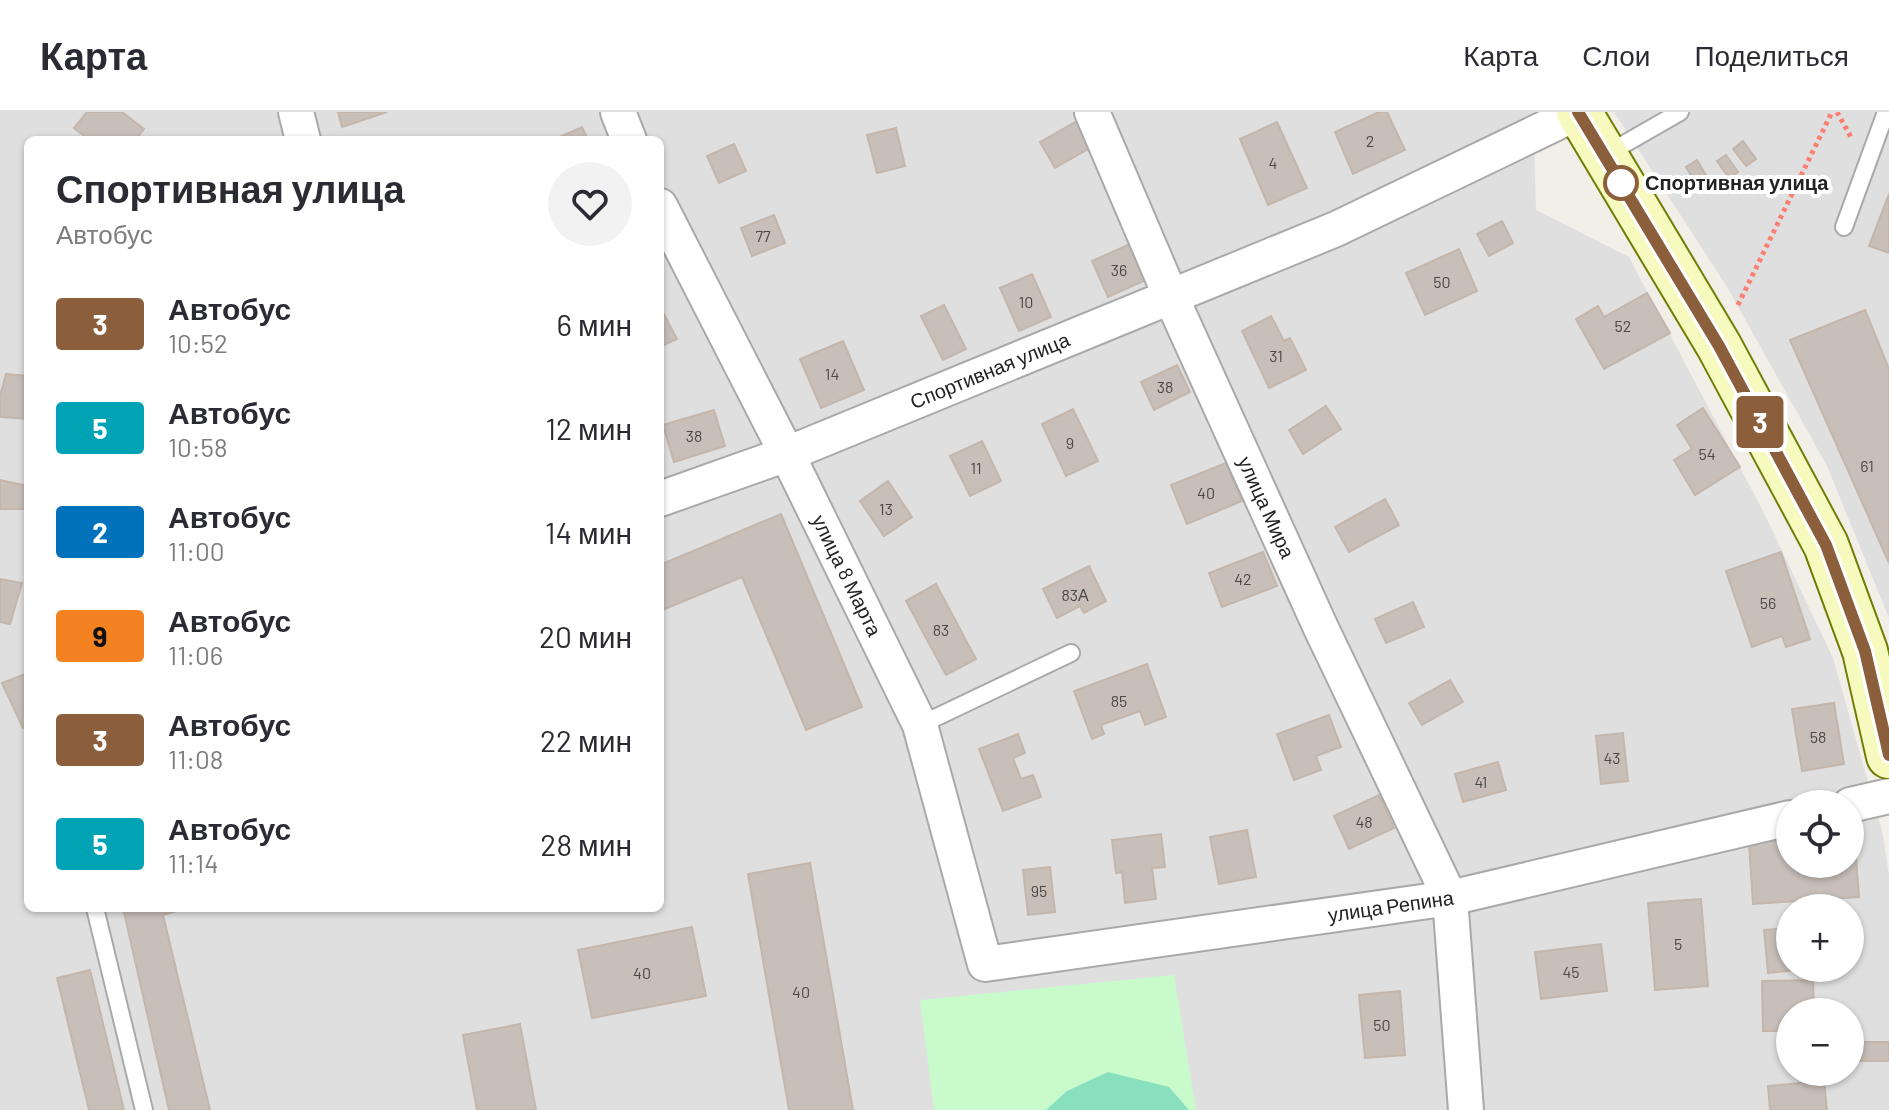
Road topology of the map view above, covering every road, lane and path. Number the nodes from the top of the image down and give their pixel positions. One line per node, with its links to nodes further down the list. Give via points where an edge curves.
1 (296, 112): 8 (street)
2 (618, 112): 9 (street)
3 (1092, 112): 13 (street, улица Мира)
4 (1579, 112): 10 (main road); 13 (street, Спортивная улица, via 1336,229)
5 (1680, 112): 10 (lane)
6 (1832, 112): 14 (path)
7 (1886, 112): 12 (lane)
8 (302, 136)
9 (627, 136)
10 (1604, 156): 14 (main road)
11 (664, 214): 15 (street, улица 8 Марта)
12 (1844, 227)
13 (1171, 297): 15 (street, Спортивная улица); 23 (street, улица Мира)
14 (1719, 346): 19 (main road, via 1826,545 1865,651)
15 (787, 454): 16 (street, Спортивная улица); 18 (street, улица 8 Марта)
16 (664, 498)
17 (1071, 653): 18 (lane)
18 (920, 725): 25 (street, улица 8 Марта)
19 (1887, 731)
20 (1889, 796): 21 (street)
21 (1864, 802)
22 (1776, 821): 23 (street, улица Репина)
23 (1450, 898): 25 (street, улица Репина); 27 (street)
24 (96, 912): 26 (lane)
25 (985, 964)
26 (144, 1110)
27 (1466, 1110)

